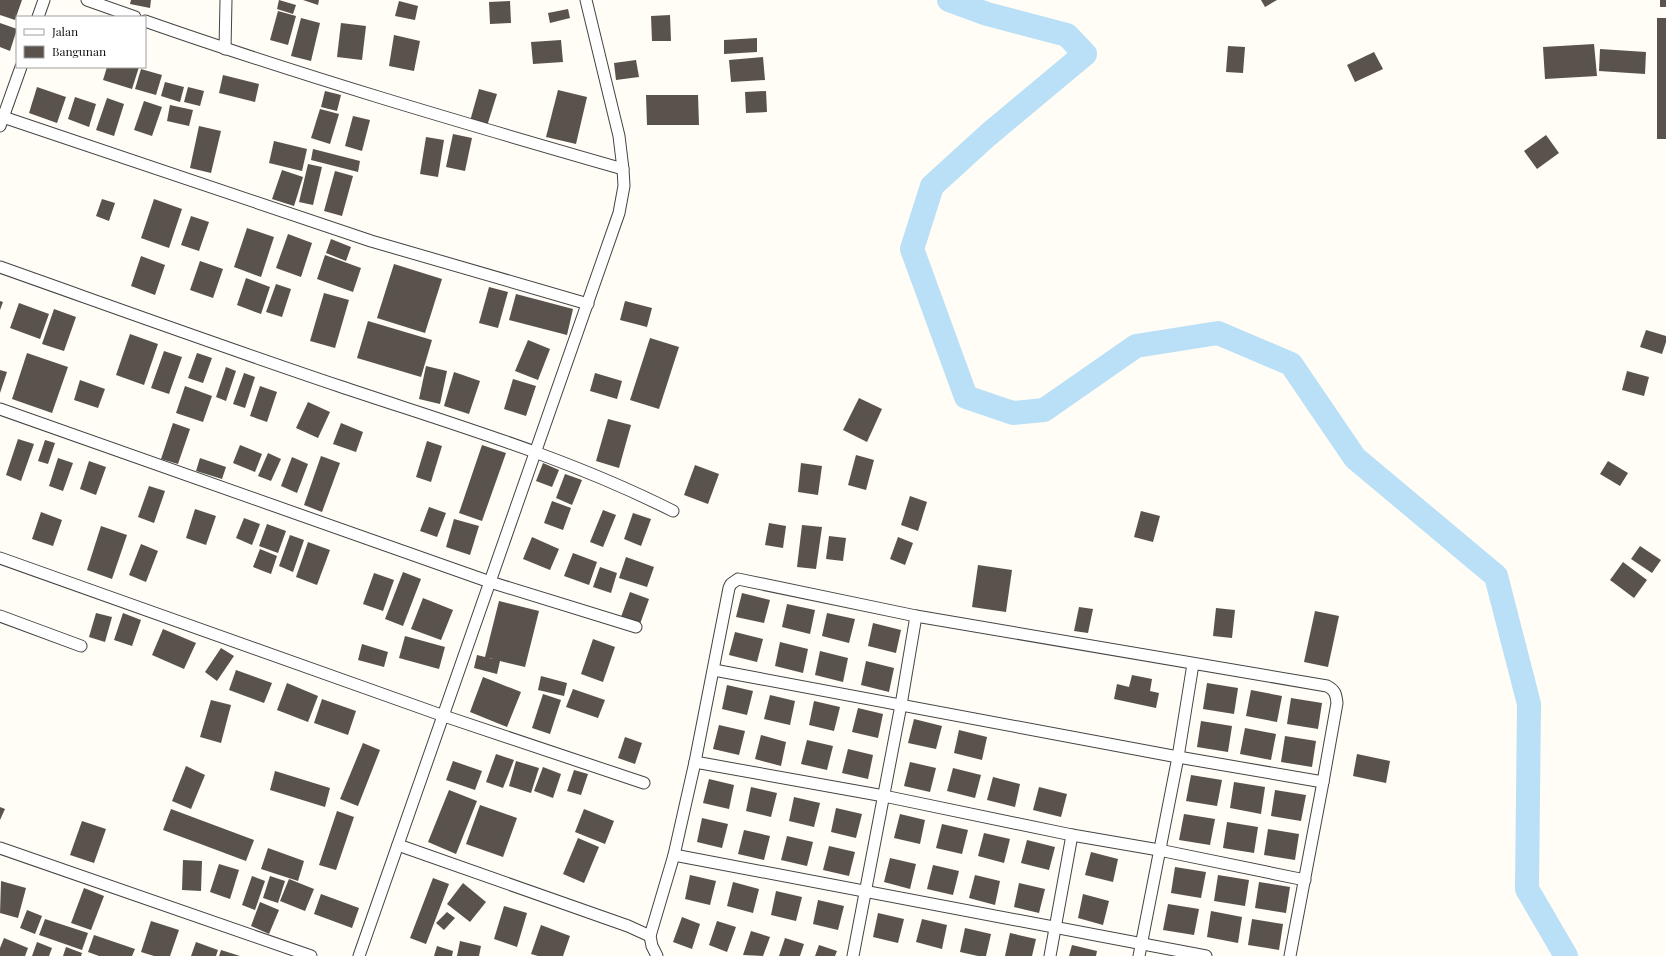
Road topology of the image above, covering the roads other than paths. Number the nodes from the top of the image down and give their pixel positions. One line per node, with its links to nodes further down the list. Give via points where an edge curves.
1 (44, 0): 5 (street)
2 (87, 0): 6 (street)
3 (226, 0): 8 (street)
4 (586, 0): 11 (street, via 619,136)
5 (38, 16)
6 (132, 16)
7 (146, 20): 8 (street)
8 (224, 49): 11 (street, via 481,128)
9 (21, 68): 10 (street)
10 (2, 121): 13 (street, via 371,241)
11 (623, 168): 13 (street, via 624,186 618,213)
12 (0, 267): 15 (street, via 259,360)
13 (588, 304): 15 (street)
14 (0, 409): 18 (street)
15 (535, 451): 16 (street); 18 (street)
16 (673, 511)
17 (0, 558): 26 (street)
18 (490, 582): 21 (street); 26 (street)
19 (0, 616): 22 (street)
20 (916, 616): 23 (street); 24 (street, via 738,580 729,588); 25 (street)
21 (636, 627)
22 (81, 646)
23 (1194, 664): 27 (street); 29 (street, via 1327,686 1332,689 1336,694 1336,703)
24 (714, 670): 25 (street); 28 (street)
25 (901, 704): 27 (street); 31 (street)
26 (444, 716): 30 (street); 33 (street)
27 (1178, 757): 29 (street); 35 (street)
28 (695, 762): 31 (street); 36 (street)
29 (1323, 782): 37 (street)
30 (644, 783)
31 (884, 796): 32 (street); 38 (street)
32 (1072, 835): 35 (street); 39 (street)
33 (398, 845): 40 (street); 43 (street)
34 (0, 848): 42 (street)
35 (1159, 850): 37 (street); 41 (street)
36 (674, 855): 38 (street); 40 (street)
37 (1305, 880): 49 (street)
38 (865, 891): 39 (street); 45 (street)
39 (1055, 928): 41 (street); 46 (street)
40 (650, 936): 44 (street)
41 (1142, 944): 47 (street); 48 (street)
42 (311, 956)
43 (359, 956)
44 (657, 956)
45 (852, 956)
46 (1050, 956)
47 (1139, 956)
48 (1206, 956)
49 (1290, 956)

